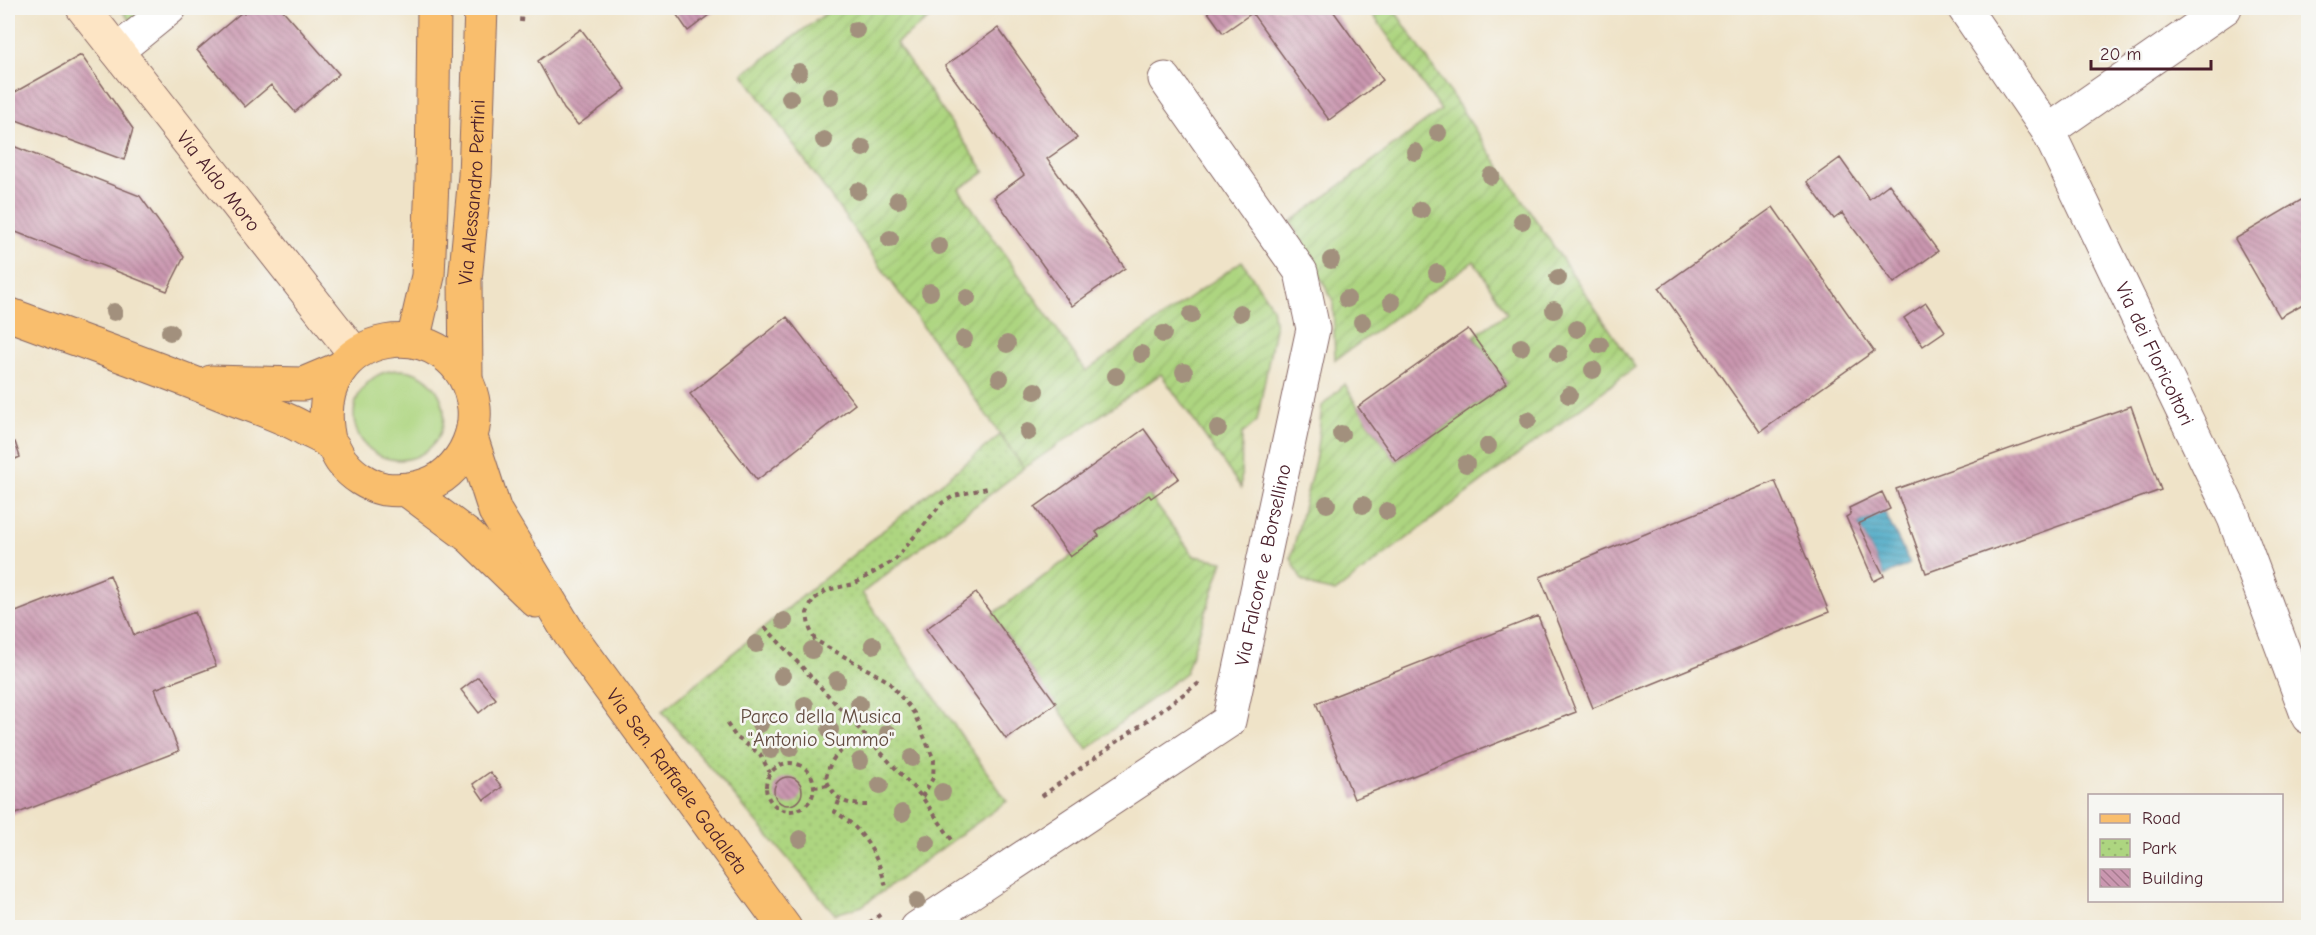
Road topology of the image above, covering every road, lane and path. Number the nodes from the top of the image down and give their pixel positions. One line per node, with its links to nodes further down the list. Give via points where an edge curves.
1 (83, 8): 7 (main road, Via Aldo Moro)
2 (170, 8): 7 (street)
3 (434, 8): 11 (main road, Via Alessandro Pertini, via 428,276)
4 (481, 8): 13 (main road, Via Alessandro Pertini, via 465,281)
5 (1964, 8): 9 (street, Via dei Floricoltori)
6 (2225, 8): 9 (street)
7 (117, 51): 12 (main road, Via Aldo Moro)
8 (1165, 79): 21 (street, Via Falcone e Borsellino, via 1301,272 1312,329)
9 (2048, 131): 22 (street, Via dei Floricoltori, via 2234,518)
10 (8, 314): 14 (main road)
11 (413, 341): 12 (main road, via 373,344); 13 (main road, via 443,354)
12 (348, 361): 14 (main road, via 303,384); 16 (main road, via 331,385 325,404)
13 (466, 378): 15 (main road, via 475,417)
14 (191, 382): 16 (main road, via 296,424)
15 (471, 437): 18 (main road, via 462,457 447,473 428,485); 20 (main road, Via Sen. Raffaele Gadaleta, via 495,511)
16 (330, 444): 18 (main road, via 343,464 361,480 383,489)
17 (987, 488): 28 (path, via 942,503 895,560 854,584 828,590 813,600 807,613 815,640 888,681 914,713 934,760 933,778)
18 (407, 490): 20 (main road, Via Sen. Raffaele Gadaleta, via 470,537)
19 (765, 627): 24 (path)
20 (569, 633): 35 (main road, Via Sen. Raffaele Gadaleta)
21 (1246, 643): 30 (path, via 1198,683); 37 (street, Via Falcone e Borsellino, via 1229,721)
22 (2308, 717)
23 (727, 724): 25 (path, via 760,754)
24 (871, 741): 26 (path, via 834,754 828,766); 28 (path)
25 (770, 774): 27 (path, via 782,764 799,764 811,774); 27 (path, via 766,781 767,797 771,804 786,812 808,804)
26 (829, 785): 27 (path); 29 (path)
27 (814, 787)
28 (922, 797): 32 (path)
29 (839, 801): 31 (path); 33 (path, via 835,812 863,837)
30 (1035, 802)
31 (867, 805)
32 (952, 840)
33 (886, 887)
34 (891, 907): 36 (path)
35 (785, 927)
36 (862, 927)
37 (917, 927)

